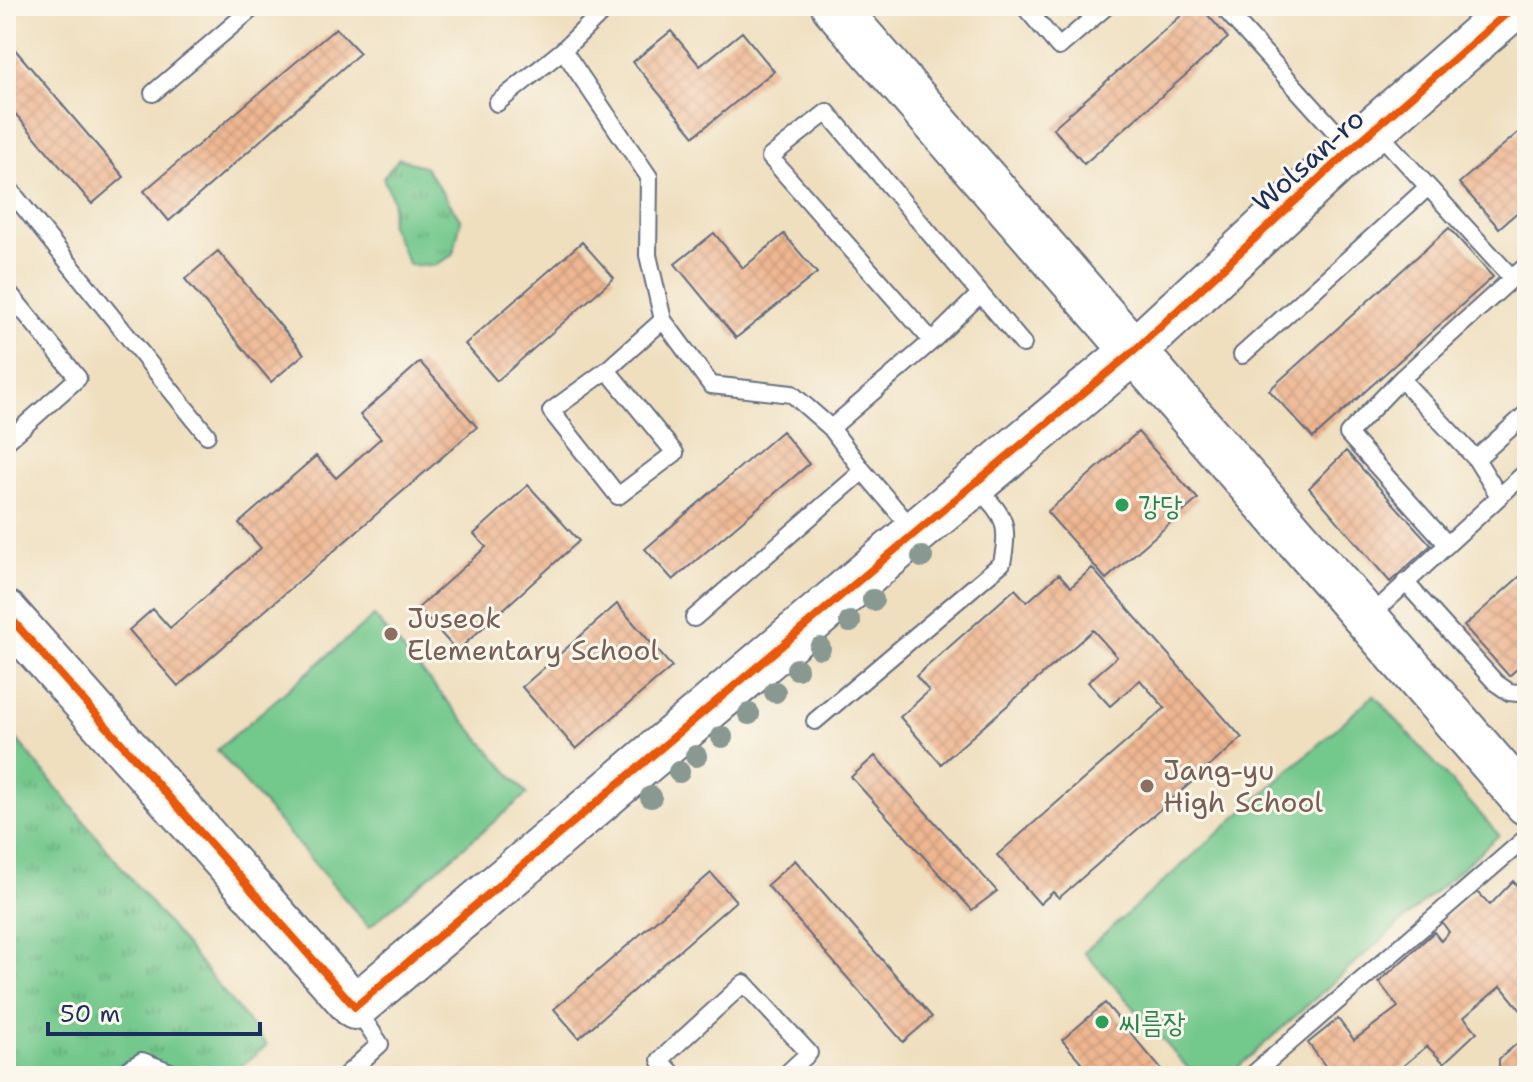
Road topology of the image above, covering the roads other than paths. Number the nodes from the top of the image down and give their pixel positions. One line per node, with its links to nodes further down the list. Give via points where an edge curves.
1 (255, 6): 9 (lane)
2 (608, 6): 8 (lane)
3 (834, 6): 21 (street)
4 (1024, 6): 5 (lane, via 1059,47)
5 (1107, 6)
6 (1222, 6): 11 (lane)
7 (1515, 6): 11 (street, Wolsan-ro)
8 (563, 50): 10 (lane); 18 (lane, via 649,177 648,255)
9 (153, 93)
10 (497, 103)
11 (1363, 139): 13 (lane); 21 (street, Wolsan-ro)
12 (6, 185): 27 (lane)
13 (1428, 187): 15 (lane); 22 (lane)
14 (1527, 265): 15 (lane)
15 (1512, 278): 24 (lane)
16 (6, 289): 28 (lane, via 78,378)
17 (980, 294): 19 (lane); 19 (lane, via 827,112 770,157); 20 (lane)
18 (663, 320): 23 (lane); 26 (lane, via 711,385 792,394)
19 (932, 341): 26 (lane)
20 (1023, 344)
21 (1134, 351): 32 (street, Wolsan-ro); 39 (street)
22 (1242, 355)
23 (607, 370): 23 (lane, via 551,411 618,496 675,453)
24 (1401, 379): 29 (lane); 35 (lane, via 1348,434)
25 (1527, 413): 29 (lane)
26 (831, 428): 30 (lane)
27 (207, 435)
28 (6, 442)
29 (1476, 459): 33 (lane)
30 (863, 471): 34 (lane); 38 (lane)
31 (1527, 471): 33 (lane)
32 (974, 483): 34 (street, Wolsan-ro); 41 (lane, via 1000,513 1007,537 1002,563)
33 (1499, 496): 35 (lane)
34 (915, 533): 44 (street, Wolsan-ro)
35 (1447, 544): 36 (lane)
36 (1405, 582): 39 (lane); 40 (lane, via 1496,683 1509,692)
37 (6, 613): 44 (street)
38 (694, 618)
39 (1367, 619): 42 (street)
40 (1527, 694)
41 (815, 721)
42 (1527, 803)
43 (1527, 837): 50 (lane)
44 (355, 1007): 47 (lane, via 380,1044)
45 (117, 1076): 46 (lane, via 142,1061 173,1073)
46 (170, 1076)
47 (345, 1076)
48 (675, 1076): 49 (lane, via 660,1060 744,983 809,1053)
49 (784, 1076)
50 (1251, 1076)

